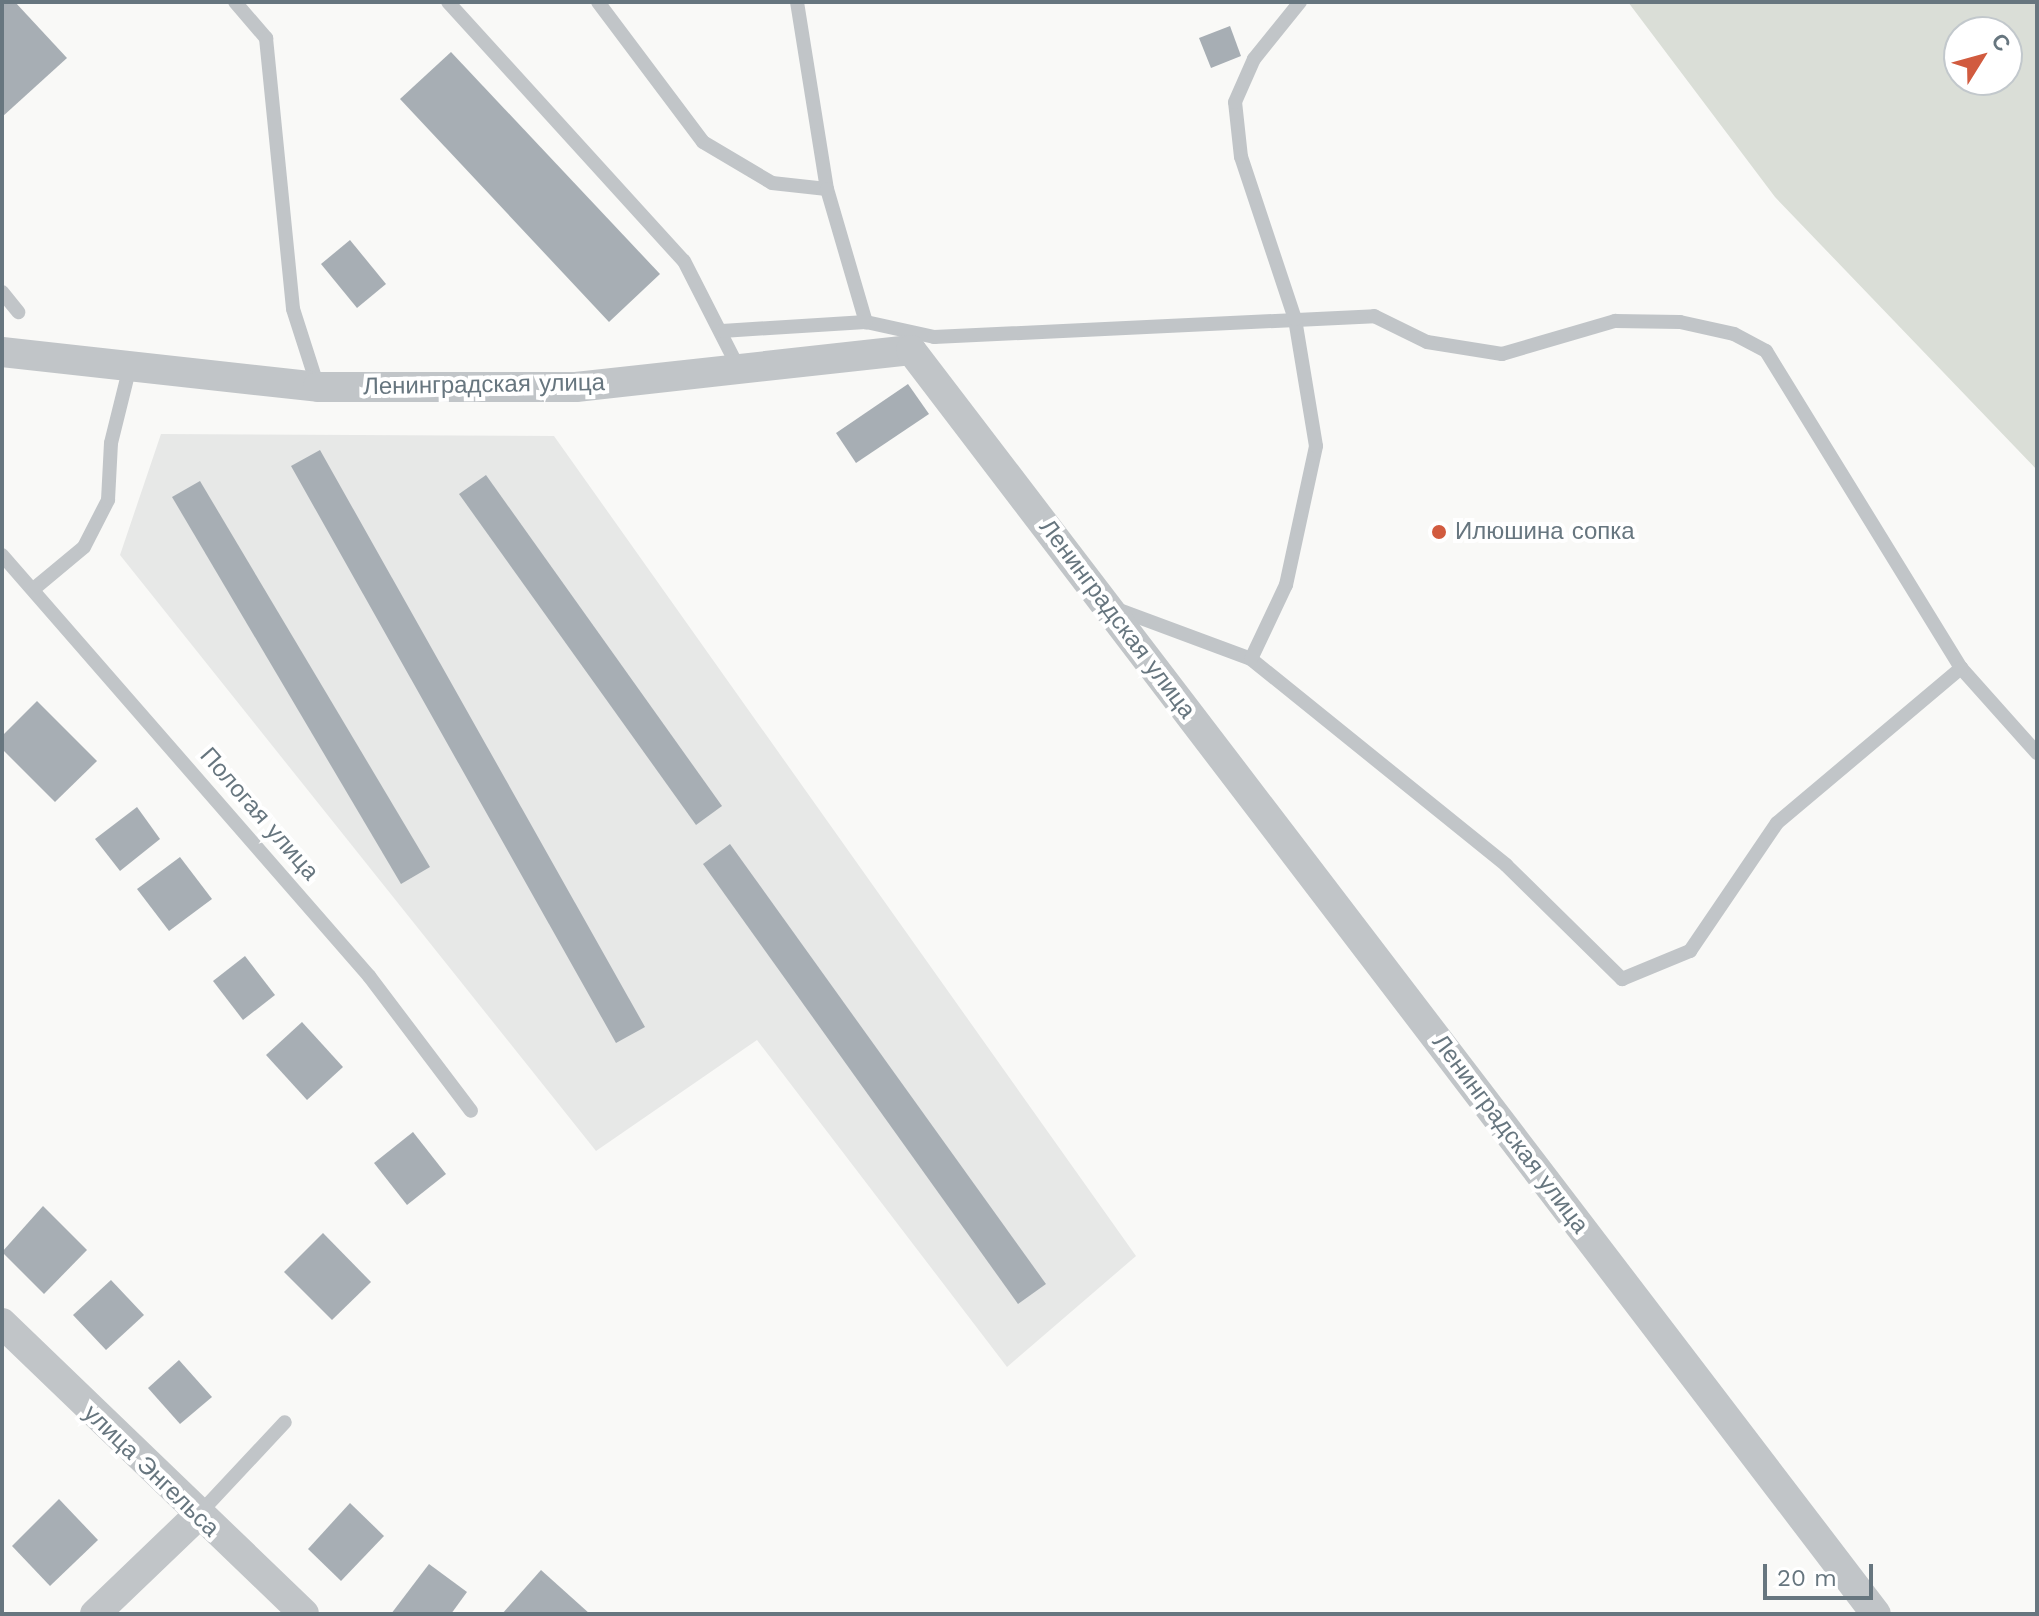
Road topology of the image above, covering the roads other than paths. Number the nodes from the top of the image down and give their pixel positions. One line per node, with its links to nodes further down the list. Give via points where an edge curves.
1 (235, 2): 15 (lane, via 266,38 293,309)
2 (448, 2): 11 (lane, via 684,261)
3 (598, 2): 6 (lane, via 703,142 772,183)
4 (797, 2): 6 (lane)
5 (1300, 2): 9 (lane, via 1254,59 1235,102 1241,157)
6 (827, 189): 10 (lane)
7 (2, 292): 8 (lane)
8 (18, 312)
9 (1295, 319): 10 (lane, via 934,337); 19 (lane, via 1316,446 1286,585); 20 (lane, via 1374,316 1427,342 1502,354 1615,321 1680,322 1734,334 1766,351)
10 (866, 322): 11 (lane)
11 (722, 331): 14 (lane)
12 (2, 352): 13 (street, Ленинградская улица)
13 (130, 366): 15 (street, Ленинградская улица); 17 (lane, via 111,443 108,500 84,547)
14 (739, 369): 15 (street, Ленинградская улица, via 576,387); 18 (street, Ленинградская улица, via 911,350)
15 (318, 387)
16 (2, 555): 17 (lane, Пологая улица)
17 (36, 587): 22 (lane, Пологая улица, via 369,976)
18 (1106, 605): 19 (lane); 28 (street, Ленинградская улица)
19 (1251, 659): 20 (lane, via 1506,865 1622,979 1690,951 1777,823)
20 (1961, 668): 21 (lane)
21 (2037, 753)
22 (471, 1111)
23 (2, 1323): 25 (street, улица Энгельса)
24 (285, 1422): 25 (lane)
25 (196, 1517): 26 (street); 27 (street, улица Энгельса)
26 (95, 1614)
27 (304, 1614)
28 (1876, 1614)

